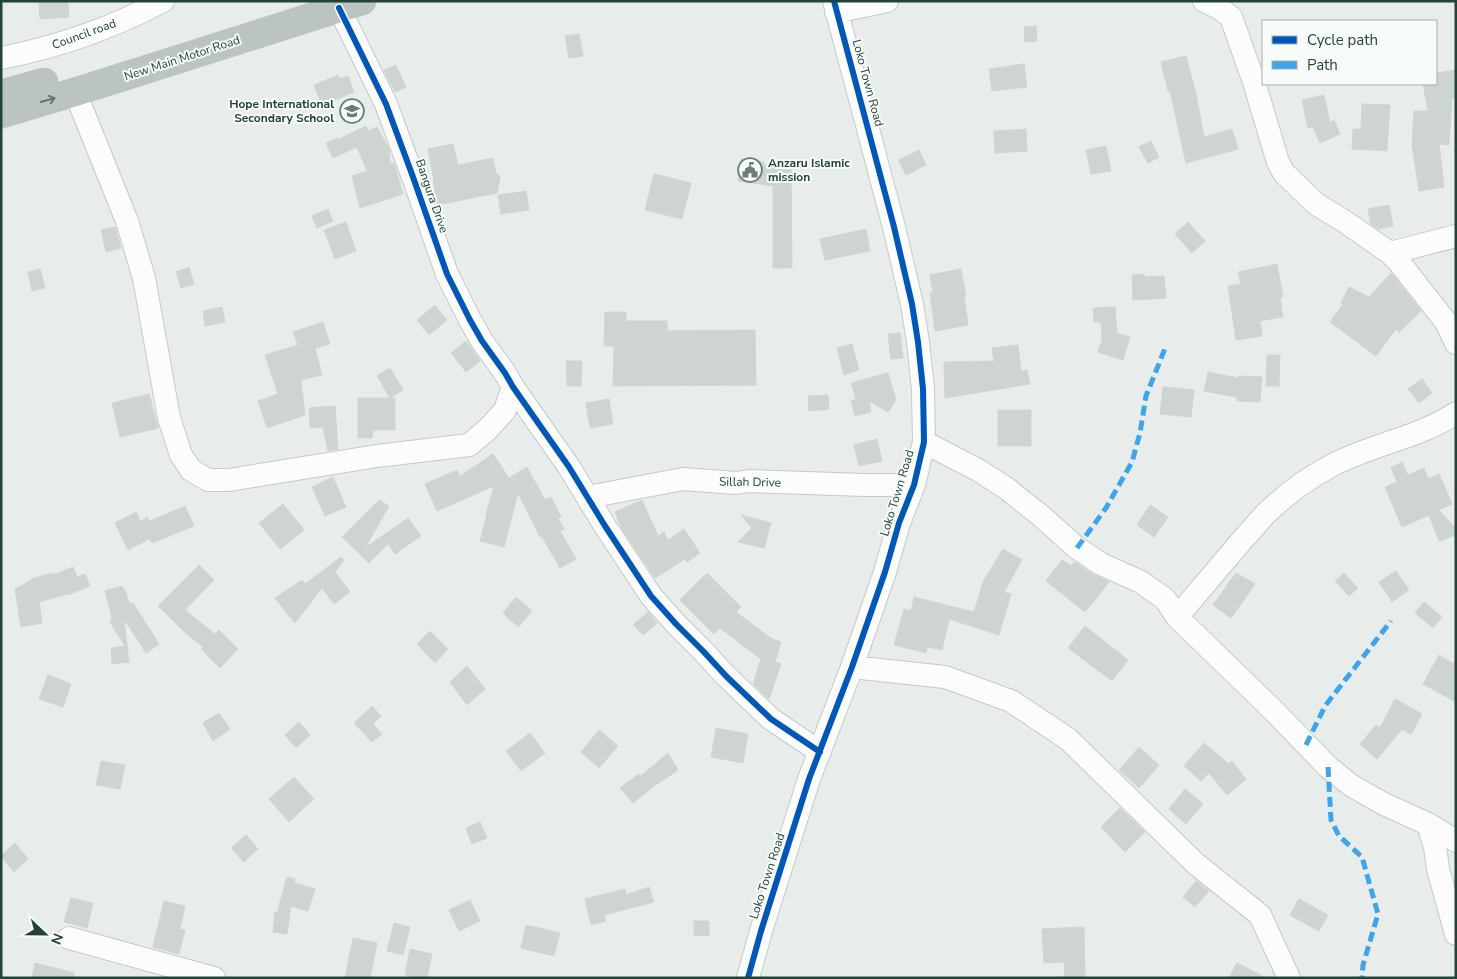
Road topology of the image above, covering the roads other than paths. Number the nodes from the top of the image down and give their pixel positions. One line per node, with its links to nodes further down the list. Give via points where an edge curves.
1 (163, 1): 6 (street, Council road, via 79,38)
2 (887, 1): 5 (street)
3 (1204, 1): 11 (street, via 1231,17 1284,174 1316,204)
4 (339, 4): 7 (highway, New Main Motor Road); 8 (highway, New Main Motor Road); 13 (street, Bangura Drive, via 386,104 447,274 482,341)
5 (835, 7): 15 (street, Loko Town Road, via 912,304 923,389)
6 (1, 58)
7 (75, 92): 9 (highway, New Main Motor Road, one-way to 7); 13 (street, via 127,221 144,278 170,418 181,455 191,470 208,480 229,480 468,445 505,410)
8 (1, 94)
9 (1, 114)
10 (1456, 236): 11 (street)
11 (1390, 253): 12 (street, via 1446,322)
12 (1456, 344)
13 (513, 386): 17 (street, Bangura Drive)
14 (1456, 413): 18 (street, via 1413,434 1330,466 1307,481 1272,507)
15 (924, 442): 16 (street, Loko Town Road); 18 (street, via 1006,488 1077,548 1164,598)
16 (914, 485): 17 (street, Sillah Drive, via 736,483 683,479); 19 (street, Loko Town Road)
17 (588, 498): 20 (street, Bangura Drive, via 651,596 676,624 771,720)
18 (1177, 616): 21 (street, via 1328,767 1352,786)
19 (852, 667): 20 (street, Loko Town Road); 27 (street, via 945,677 1011,701 1068,739 1196,864 1260,915)
20 (820, 752): 26 (street, Loko Town Road)
21 (1428, 824): 22 (street); 23 (street)
22 (1456, 841)
23 (1456, 934)
24 (69, 938): 25 (street)
25 (214, 978)
26 (748, 978)
27 (1289, 978)

